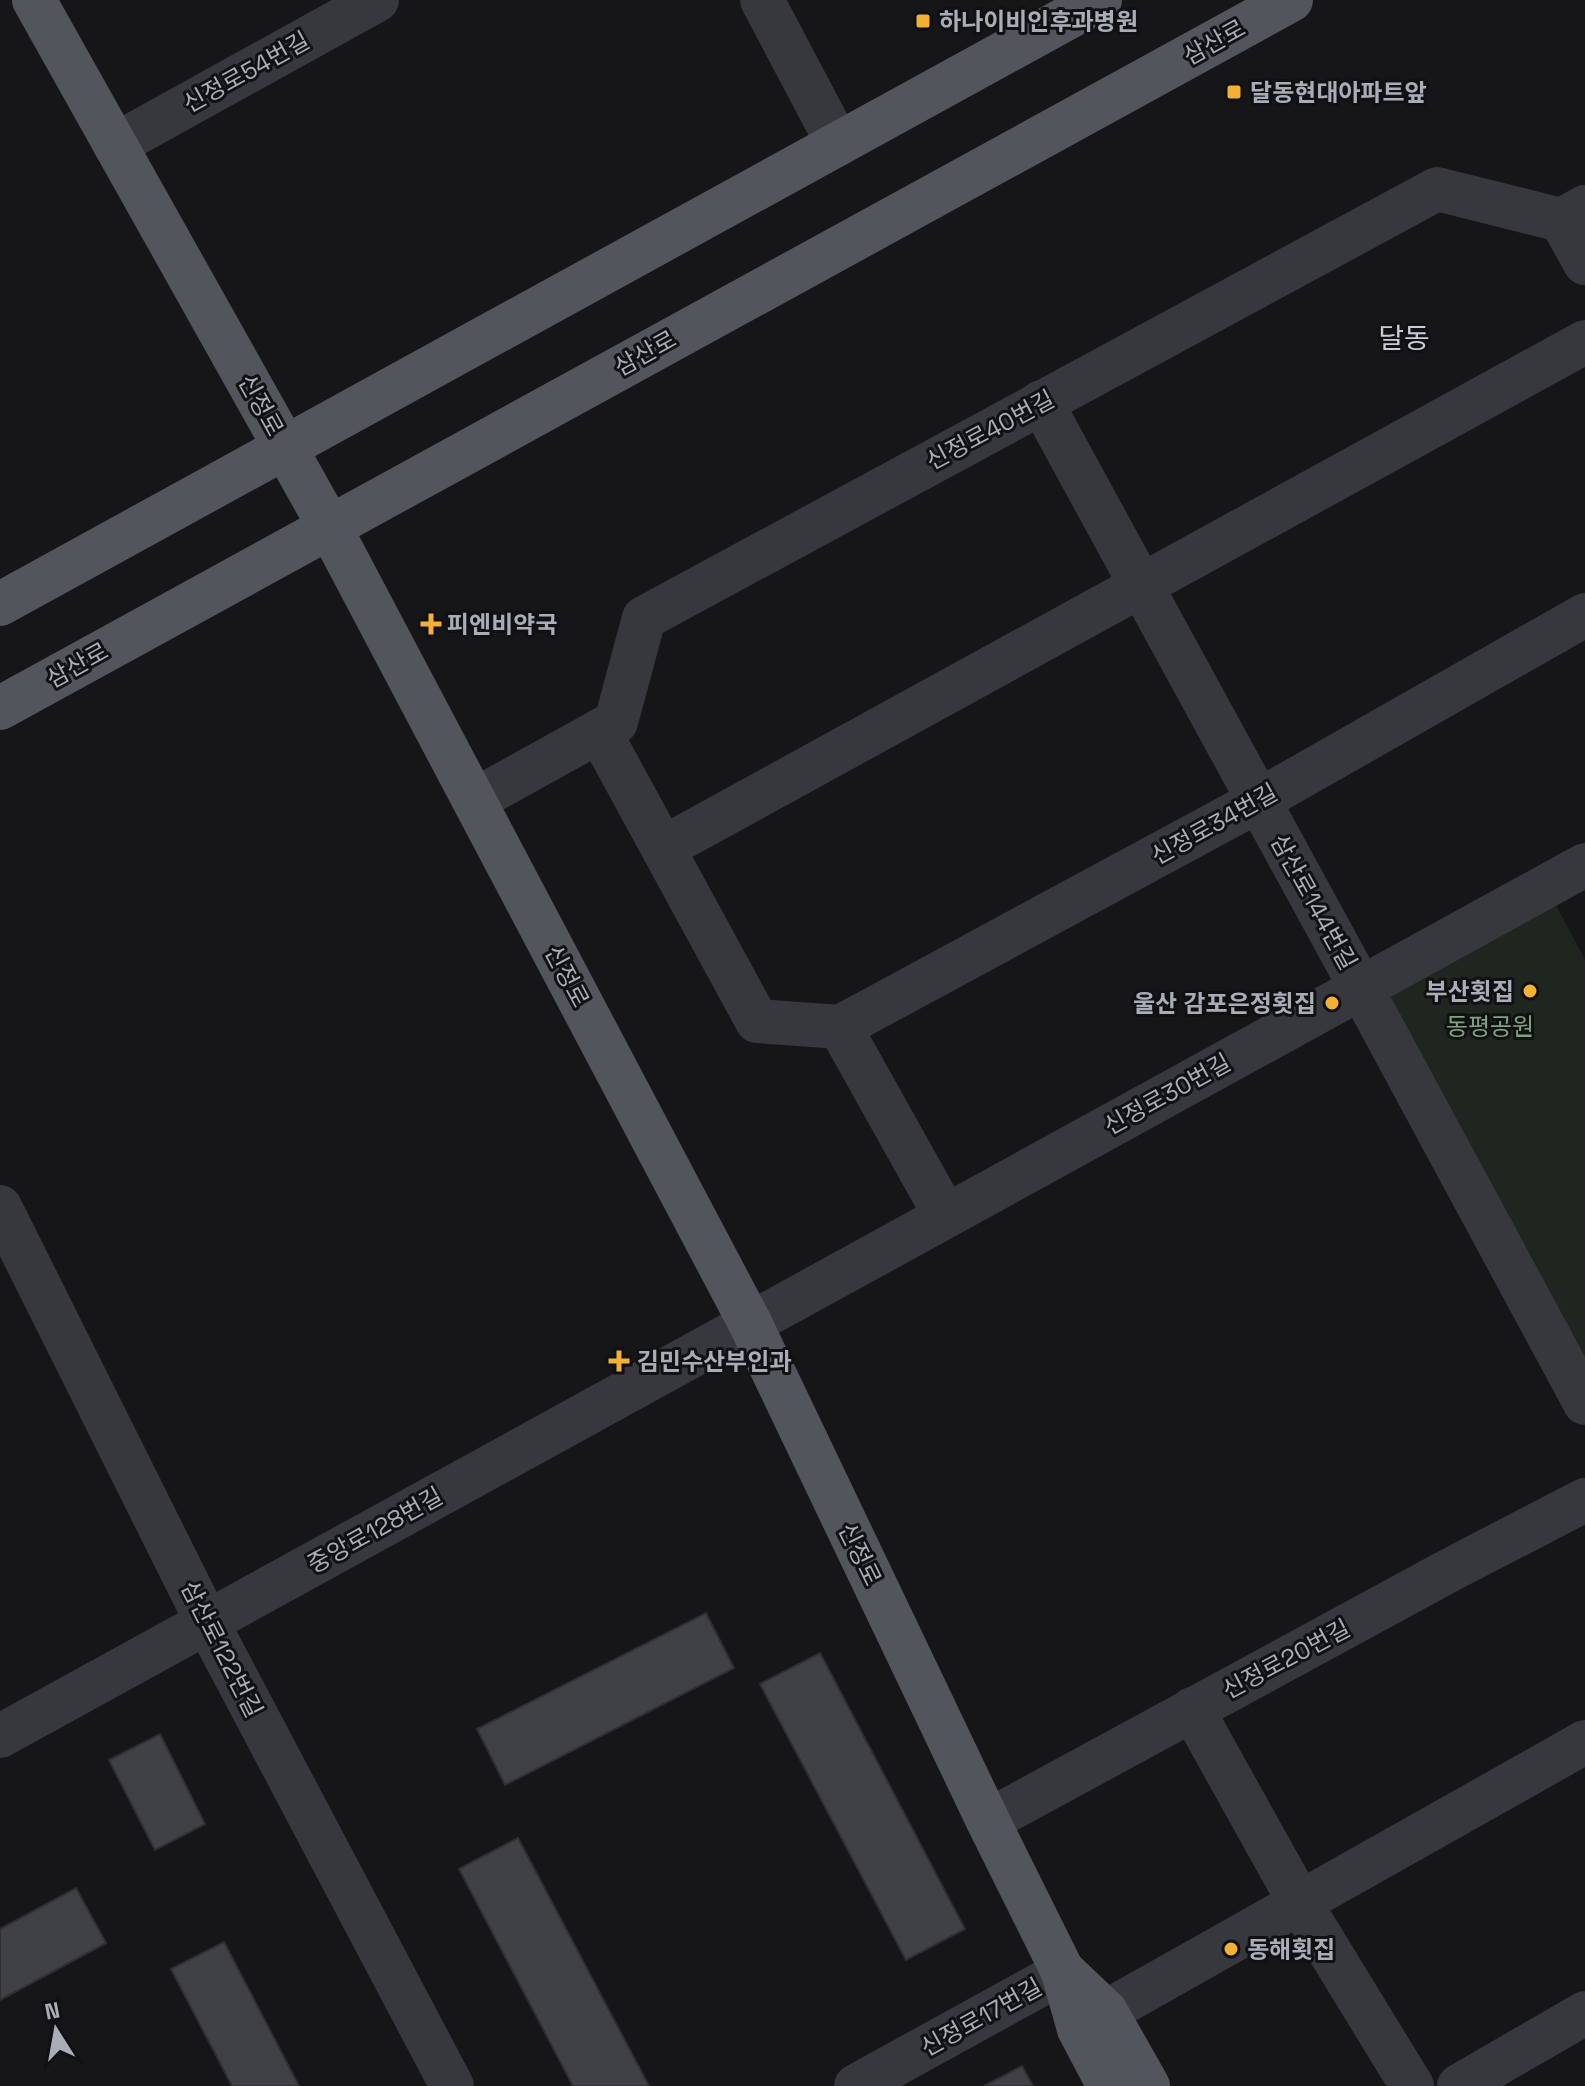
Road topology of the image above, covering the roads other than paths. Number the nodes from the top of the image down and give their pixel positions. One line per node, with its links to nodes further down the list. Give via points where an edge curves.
1 (34, 0): 7 (main road, 신정로)
2 (377, 0): 7 (street, 신정로54번길)
3 (762, 0): 6 (street)
4 (1100, 0): 6 (main road)
5 (1291, 0): 13 (main road, 삼산로)
6 (838, 144): 12 (main road)
7 (115, 145): 12 (main road, 신정로)
8 (1573, 213): 9 (street); 11 (street, 신정로40번길, via 1437,189)
9 (1585, 263)
10 (1585, 342): 14 (street)
11 (1041, 402): 14 (street, 삼산로144번길); 18 (street, 신정로40번길, via 644,618 616,722)
12 (284, 447): 13 (main road, 신정로); 15 (main road)
13 (329, 526): 17 (main road, 삼산로); 19 (main road, 신정로)
14 (1140, 585): 20 (street, 삼산로144번길); 21 (street)
15 (0, 604)
16 (1585, 615): 20 (street, 신정로34번길)
17 (0, 708)
18 (599, 731): 19 (street, 신정로40번길); 21 (street)
19 (475, 800): 27 (main road, 신정로)
20 (1258, 801): 23 (street, 삼산로144번길); 24 (street, 신정로34번길)
21 (663, 848): 24 (street, via 757,1021)
22 (1585, 865): 23 (street, 신정로30번길)
23 (1361, 988): 26 (street, 신정로30번길); 28 (street, 삼산로144번길)
24 (840, 1027): 26 (street)
25 (0, 1207): 30 (street, 삼산로122번길)
26 (945, 1215): 27 (street, 신정로30번길)
27 (750, 1323): 30 (street, 중앙로128번길); 34 (main road, 신정로)
28 (1585, 1403)
29 (1585, 1500): 31 (street, 신정로20번길)
30 (208, 1624): 32 (street, 중앙로128번길); 39 (street, 삼산로122번길)
31 (1192, 1709): 34 (street, 신정로20번길); 35 (street)
32 (0, 1736)
33 (1585, 1742): 35 (street)
34 (988, 1821): 36 (main road, 신정로)
35 (1300, 1903): 38 (street); 43 (street)
36 (1063, 1972): 38 (main road, 신정로); 40 (street, 신정로17번길)
37 (1585, 2013): 44 (street)
38 (1092, 2020): 41 (main road, 신정로); 42 (main road, 신정로)
39 (452, 2086)
40 (856, 2086)
41 (1109, 2086)
42 (1148, 2086)
43 (1412, 2086)
44 (1459, 2086)

